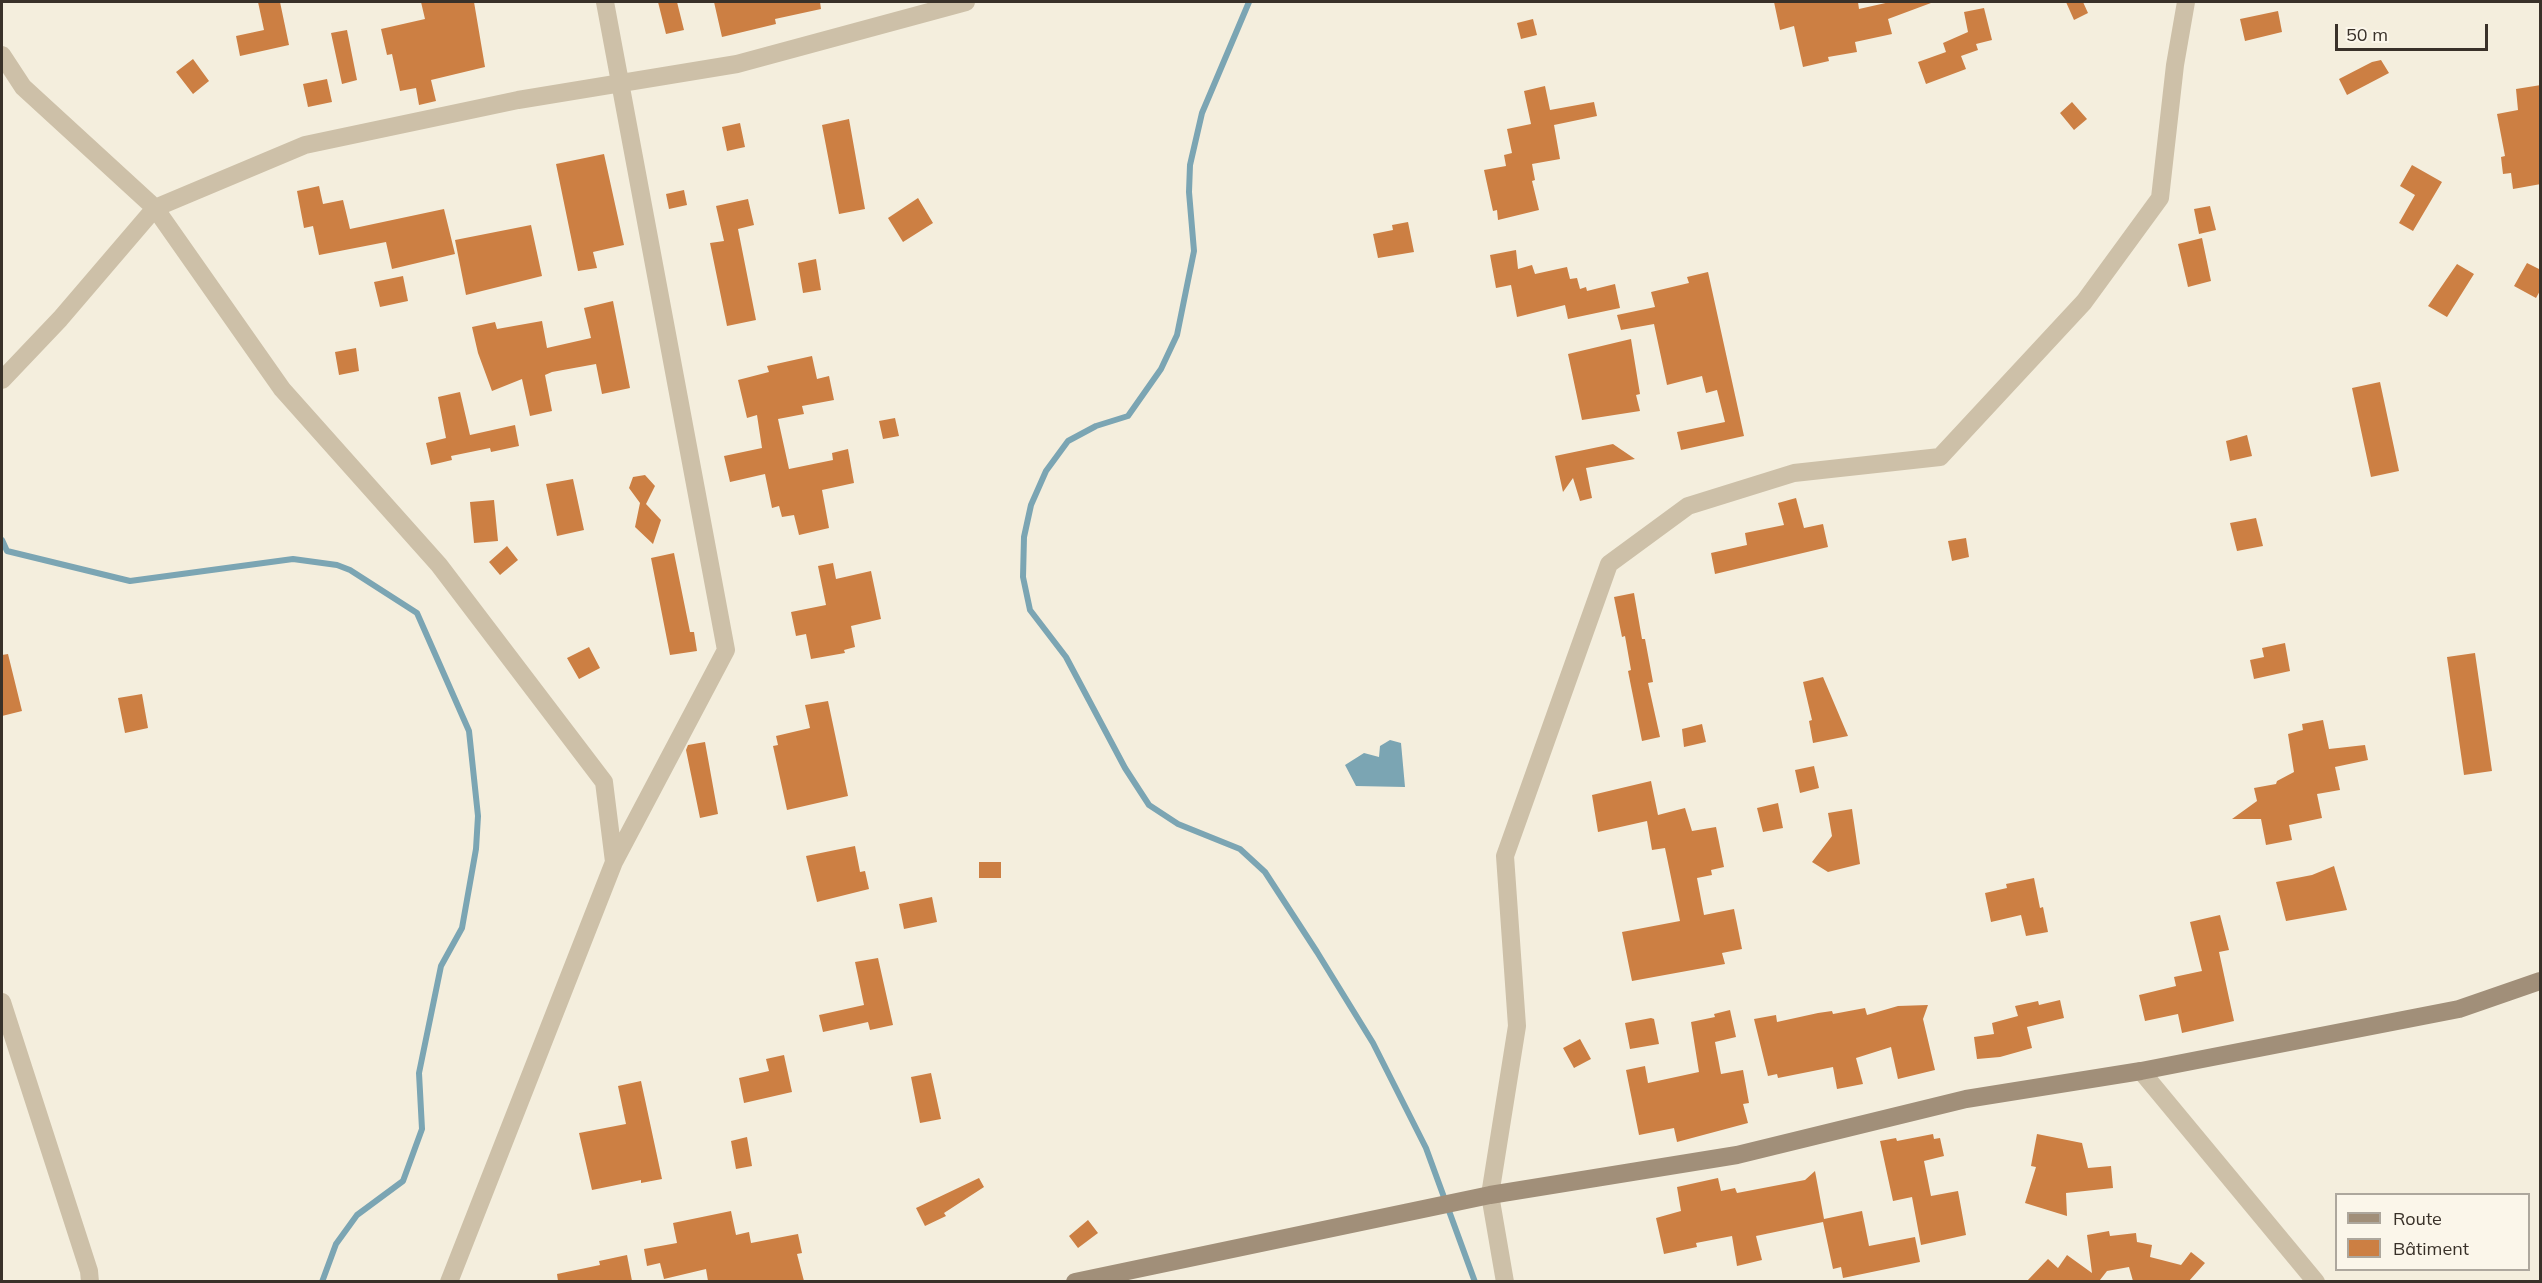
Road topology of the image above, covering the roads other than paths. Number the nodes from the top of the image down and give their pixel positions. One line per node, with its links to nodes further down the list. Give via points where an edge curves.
1 (605, 2): 5 (street)
2 (966, 2): 5 (street, via 737,64)
3 (2186, 2): 12 (street, via 2160,198 2084,302 1940,457 1794,473 1688,506 1610,564 1505,856 1517,1026)
4 (2, 55): 6 (street, via 23,87)
5 (620, 83): 6 (street, via 518,100 305,145); 8 (street, via 726,650)
6 (154, 208): 7 (street, via 60,319); 8 (street, via 282,389 439,565 604,782)
7 (2, 380)
8 (614, 862): 14 (street)
9 (2541, 981): 11 (street, via 2459,1010)
10 (2, 1002): 13 (street)
11 (2141, 1071): 12 (street, via 1966,1099 1737,1155); 17 (street)
12 (1490, 1195): 15 (street); 16 (street)
13 (90, 1281)
14 (449, 1281)
15 (1075, 1281)
16 (1505, 1281)
17 (2316, 1281)

